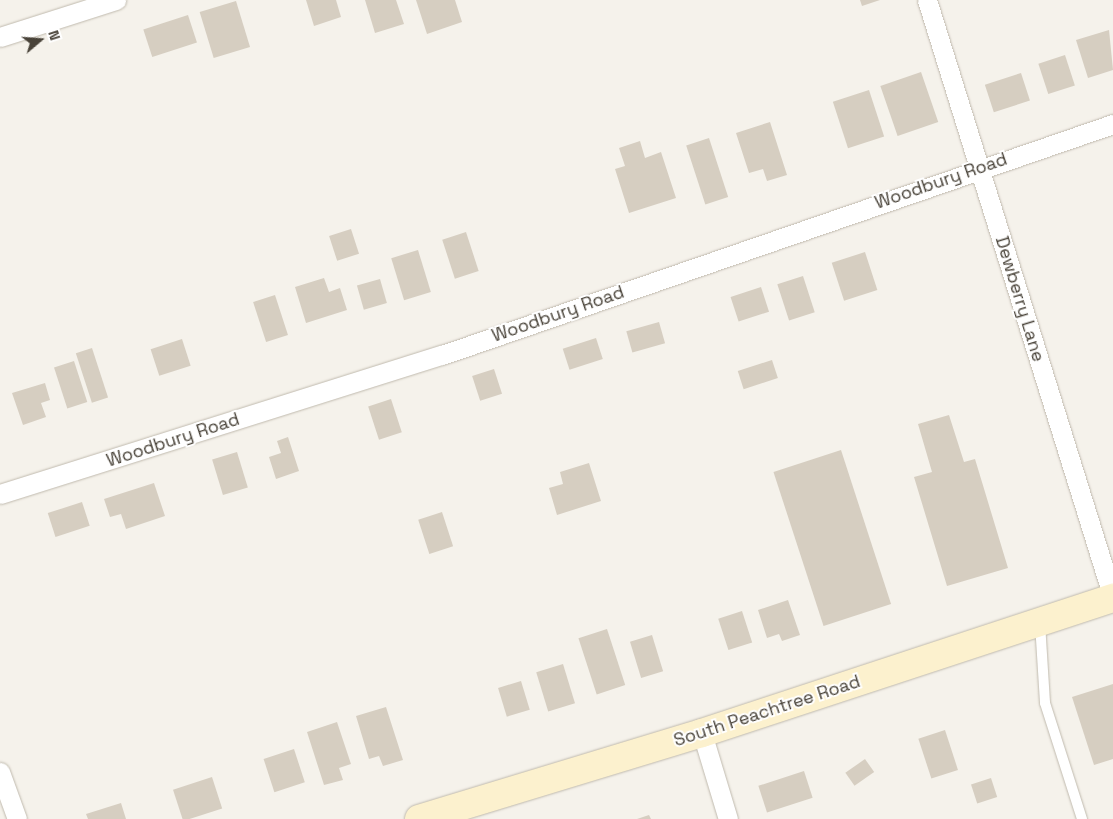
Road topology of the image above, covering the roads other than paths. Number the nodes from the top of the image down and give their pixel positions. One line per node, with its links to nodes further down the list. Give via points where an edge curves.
1 (116, 0): 3 (street)
2 (927, 0): 5 (street, Dewberry Lane)
3 (0, 37)
4 (1113, 124): 5 (street, Woodbury Road)
5 (980, 167): 6 (street, Woodbury Road, via 442,355); 7 (street, Dewberry Lane)
6 (0, 494)
7 (1113, 598): 8 (main road, South Peachtree Road)
8 (1040, 622): 9 (main road, South Peachtree Road); 14 (lane, via 1045,703)
9 (702, 733): 12 (main road, South Peachtree Road); 13 (street)
10 (0, 772): 11 (street)
11 (17, 819)
12 (418, 819)
13 (728, 819)
14 (1082, 819)

